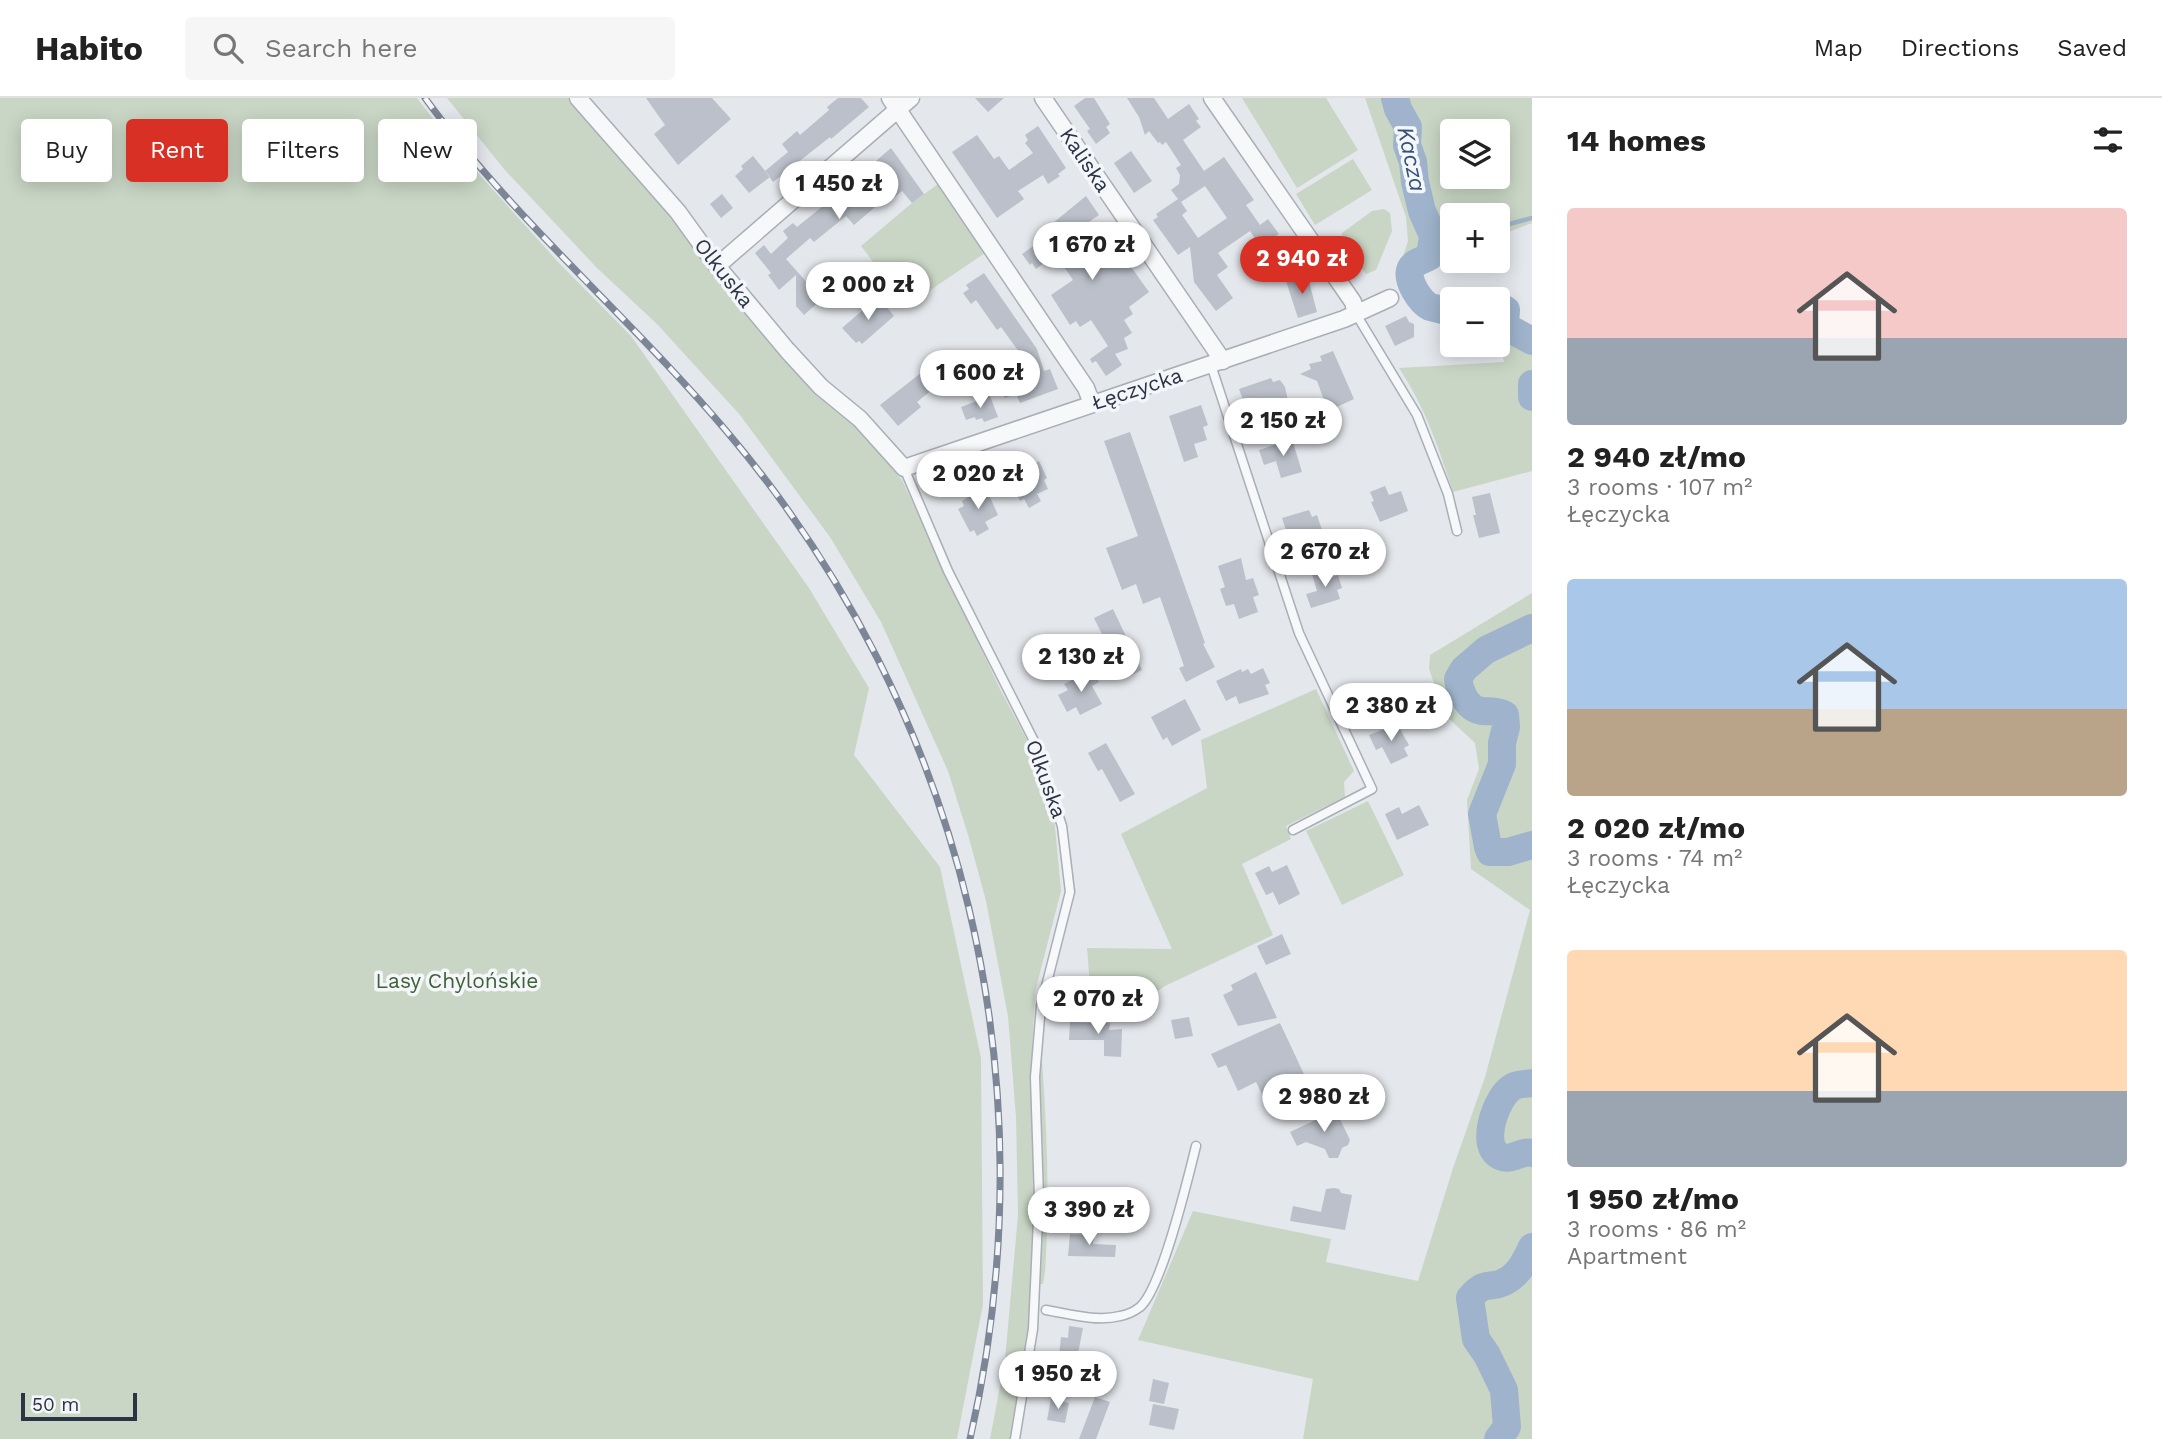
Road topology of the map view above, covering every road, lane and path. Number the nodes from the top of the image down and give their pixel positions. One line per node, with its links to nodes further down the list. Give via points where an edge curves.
1 (578, 98): 6 (street, Olkuska, via 678,212)
2 (911, 98): 5 (street)
3 (1043, 98): 9 (street, Kaliska)
4 (1212, 98): 8 (street, via 1353,302)
5 (894, 104): 6 (street); 10 (street, via 1086,388)
6 (717, 266): 11 (street, Olkuska, via 813,378 860,419)
7 (1390, 298): 8 (street, Łęczycka)
8 (1356, 314): 9 (street, Łęczycka); 12 (lane, via 1417,415)
9 (1217, 363): 10 (street, Łęczycka); 13 (lane, Łęczycka, via 1299,633 1372,789)
10 (1092, 404): 11 (street, Łęczycka)
11 (904, 468): 16 (lane, Olkuska, via 948,572 1034,741 1062,825 1070,892 1041,1006 1035,1077 1039,1198 1033,1329)
12 (1458, 531)
13 (1293, 830)
14 (1196, 1146): 15 (lane, via 1155,1283 1140,1307 1102,1319)
15 (1046, 1310)
16 (1015, 1439)

